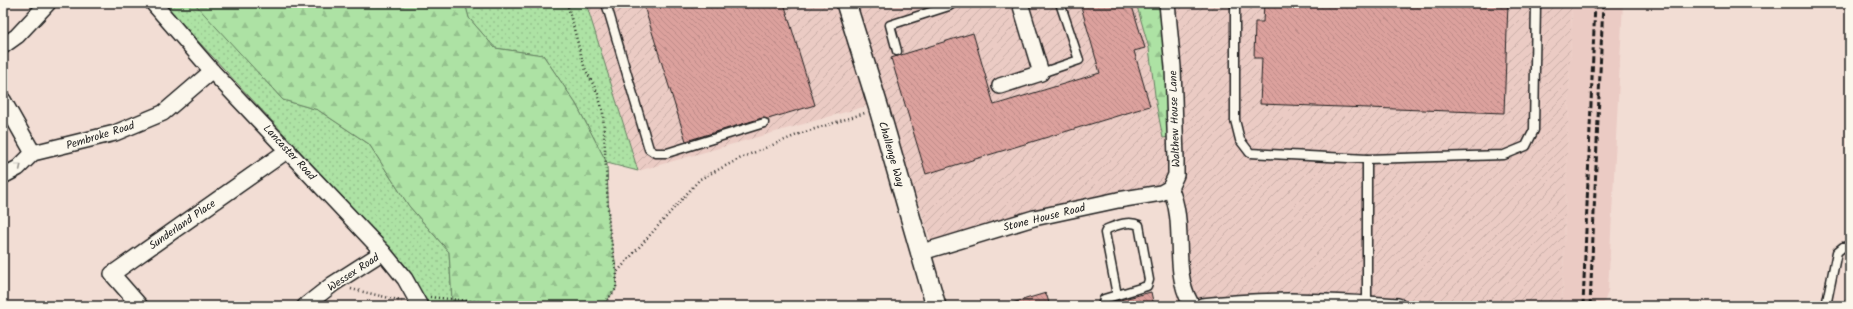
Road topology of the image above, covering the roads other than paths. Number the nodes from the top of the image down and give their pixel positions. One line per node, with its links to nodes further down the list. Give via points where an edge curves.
1 (48, 3): 11 (street, via 17,36)
2 (153, 3): 13 (street, Lancaster Road)
3 (606, 3): 17 (lane, via 649,149 655,153 667,153)
4 (846, 3): 25 (street, Challenge Way)
5 (953, 3): 12 (lane, via 890,25)
6 (1020, 3): 14 (street)
7 (1060, 3): 14 (lane, via 1079,60)
8 (1167, 3): 22 (street, Walthew House Lane, via 1173,67 1176,159 1176,174)
9 (1235, 3): 20 (lane, via 1236,120 1240,140 1250,153)
10 (1536, 3): 20 (lane, via 1534,130 1526,146 1504,155)
11 (3, 46)
12 (897, 51)
13 (212, 71): 18 (street, Lancaster Road); 19 (street, Pembroke Road, via 163,113 115,133)
14 (1041, 72): 15 (street)
15 (1000, 86)
16 (3, 100): 19 (street)
17 (764, 123)
18 (288, 150): 24 (street, Lancaster Road); 31 (street, Sunderland Place, via 112,274)
19 (33, 153): 21 (street, one-way to 19, via 18,168)
20 (1366, 159): 29 (lane)
21 (3, 176)
22 (1170, 188): 25 (street, Stone House Road, via 1034,218); 30 (street, via 1177,212 1184,291)
23 (1850, 246): 36 (lane, via 1843,247 1837,252)
24 (383, 252): 27 (street, Lancaster Road, via 404,278); 32 (street, Wessex Road, via 333,284)
25 (919, 253): 33 (street, Challenge Way)
26 (1118, 295): 26 (lane, via 1105,234 1107,229 1119,224 1134,222 1139,225 1149,280 1147,286); 34 (lane, via 1104,299)
27 (418, 302)
28 (1286, 303): 29 (street); 30 (street, via 1232,302)
29 (1367, 304): 35 (street)
30 (1195, 305)
31 (140, 306)
32 (305, 306)
33 (936, 306)
34 (1102, 306)
35 (1398, 306)
36 (1826, 306)

